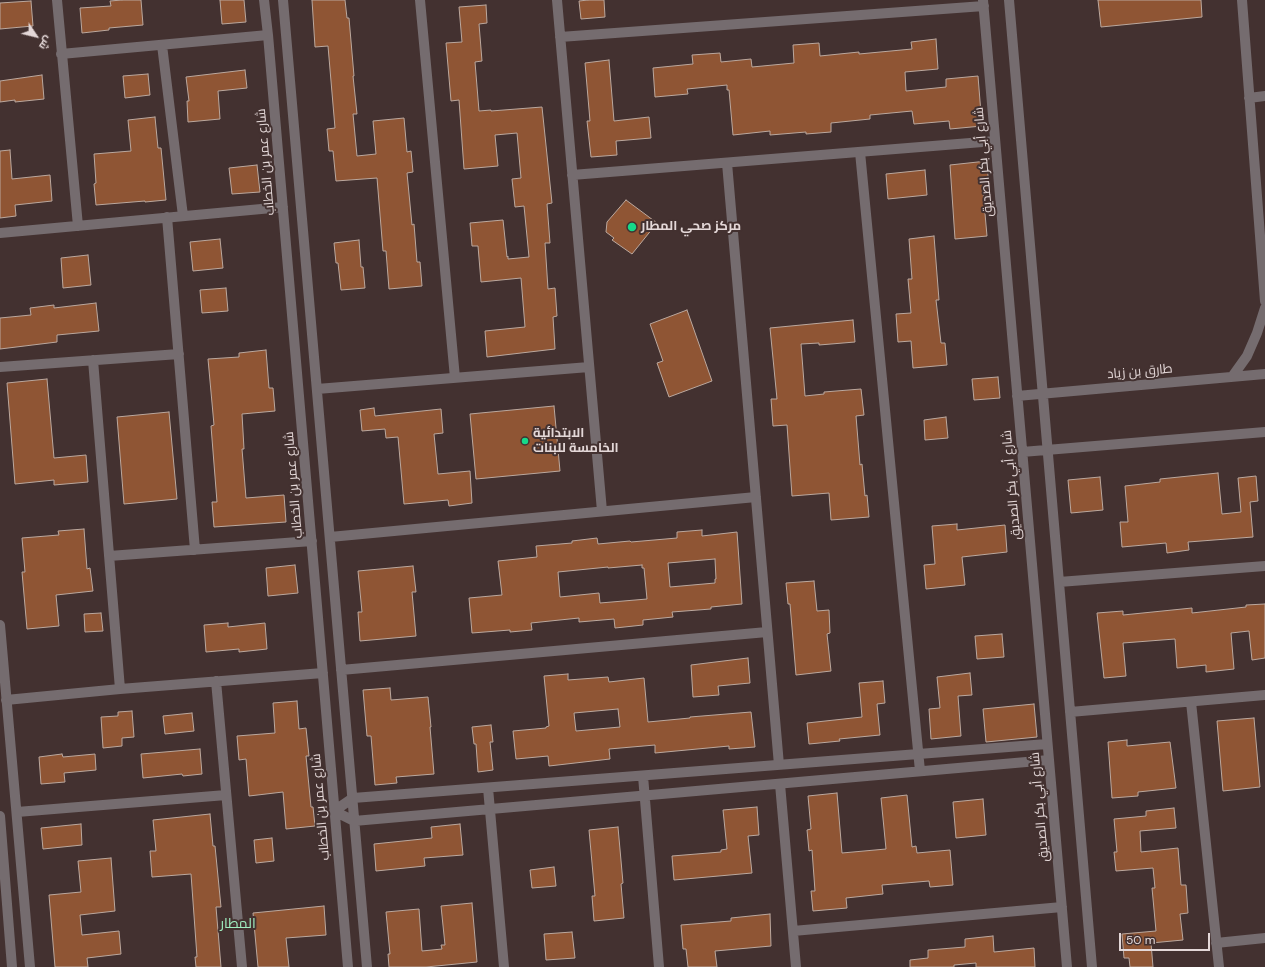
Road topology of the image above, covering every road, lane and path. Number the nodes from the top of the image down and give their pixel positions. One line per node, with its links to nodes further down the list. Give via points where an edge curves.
1 (57, 0): 12 (street)
2 (264, 0): 9 (street, شارع عمر بن الخطاب)
3 (283, 0): 34 (street)
4 (420, 0): 33 (street)
5 (557, 0): 10 (street)
6 (1009, 0): 35 (street)
7 (1242, 0): 14 (street)
8 (984, 3): 10 (street); 15 (street, شارع أبي بكر الصديق)
9 (268, 35): 11 (street); 19 (street, شارع عمر بن الخطاب)
10 (560, 37): 18 (street)
11 (162, 45): 12 (street); 20 (street)
12 (61, 54): 22 (street)
13 (1265, 96): 14 (street)
14 (1249, 98): 24 (street)
15 (995, 141): 16 (street); 36 (street, شارع أبي بكر الصديق)
16 (860, 152): 17 (street); 59 (street)
17 (727, 163): 18 (street); 40 (street)
18 (572, 175): 30 (street)
19 (283, 206): 20 (street); 43 (street, شارع عمر بن الخطاب)
20 (183, 216): 21 (street)
21 (167, 218): 22 (street); 27 (street)
22 (78, 226): 23 (street)
23 (0, 233)
24 (1263, 238): 25 (street)
25 (1265, 301)
26 (1265, 308): 32 (street, via 1247,356)
27 (179, 354): 28 (street); 44 (street)
28 (93, 360): 29 (street); 45 (street)
29 (0, 367)
30 (589, 367): 33 (street); 41 (street)
31 (1265, 374): 32 (street, طارق بن زياد)
32 (1232, 377): 35 (street, طارق بن زياد)
33 (455, 378): 34 (street)
34 (317, 389): 42 (street)
35 (1043, 394): 36 (street, طارق بن زياد); 38 (street)
36 (1017, 396): 39 (street, شارع أبي بكر الصديق)
37 (1265, 432): 38 (street)
38 (1048, 450): 39 (street); 47 (street)
39 (1022, 452): 58 (street, شارع أبي بكر الصديق)
40 (756, 497): 41 (street); 49 (street)
41 (602, 511): 42 (street)
42 (330, 537): 50 (street)
43 (312, 541): 44 (street); 51 (street, شارع عمر بن الخطاب)
44 (195, 550): 45 (street)
45 (109, 556): 53 (street)
46 (1265, 566): 47 (street)
47 (1059, 582): 57 (street)
48 (0, 625): 55 (street)
49 (767, 632): 50 (street); 61 (street)
50 (341, 670): 68 (street)
51 (323, 673): 52 (street); 70 (street, شارع عمر بن الخطاب)
52 (216, 681): 53 (street); 66 (street)
53 (120, 689): 55 (street)
54 (1265, 695): 56 (street)
55 (6, 700): 71 (street)
56 (1191, 702): 57 (street); 77 (street)
57 (1070, 712): 87 (street)
58 (1047, 744): 59 (street); 60 (street, شارع أبي بكر الصديق)
59 (917, 754): 61 (street); 62 (street)
60 (1049, 760): 62 (street); 74 (street, شارع أبي بكر الصديق)
61 (779, 765): 63 (street)
62 (920, 771): 64 (street)
63 (643, 776): 65 (street); 67 (street)
64 (780, 784): 67 (street); 75 (street)
65 (488, 788): 68 (street); 69 (street)
66 (226, 795): 71 (street); 80 (street)
67 (644, 796): 69 (street); 84 (street)
68 (353, 798): 70 (street); 73 (street)
69 (490, 809): 73 (street); 83 (street)
70 (334, 811): 73 (street); 81 (street, شارع عمر بن الخطاب)
71 (17, 812): 79 (street)
72 (0, 816): 78 (street)
73 (354, 821): 82 (street)
74 (1062, 907): 75 (street); 86 (street, شارع أبي بكر الصديق)
75 (793, 930): 85 (street)
76 (1265, 938): 77 (street)
77 (1216, 943): 88 (street)
78 (12, 967)
79 (30, 967)
80 (242, 967)
81 (348, 967)
82 (367, 967)
83 (504, 967)
84 (659, 967)
85 (796, 967)
86 (1067, 967)
87 (1092, 967)
88 (1218, 967)

